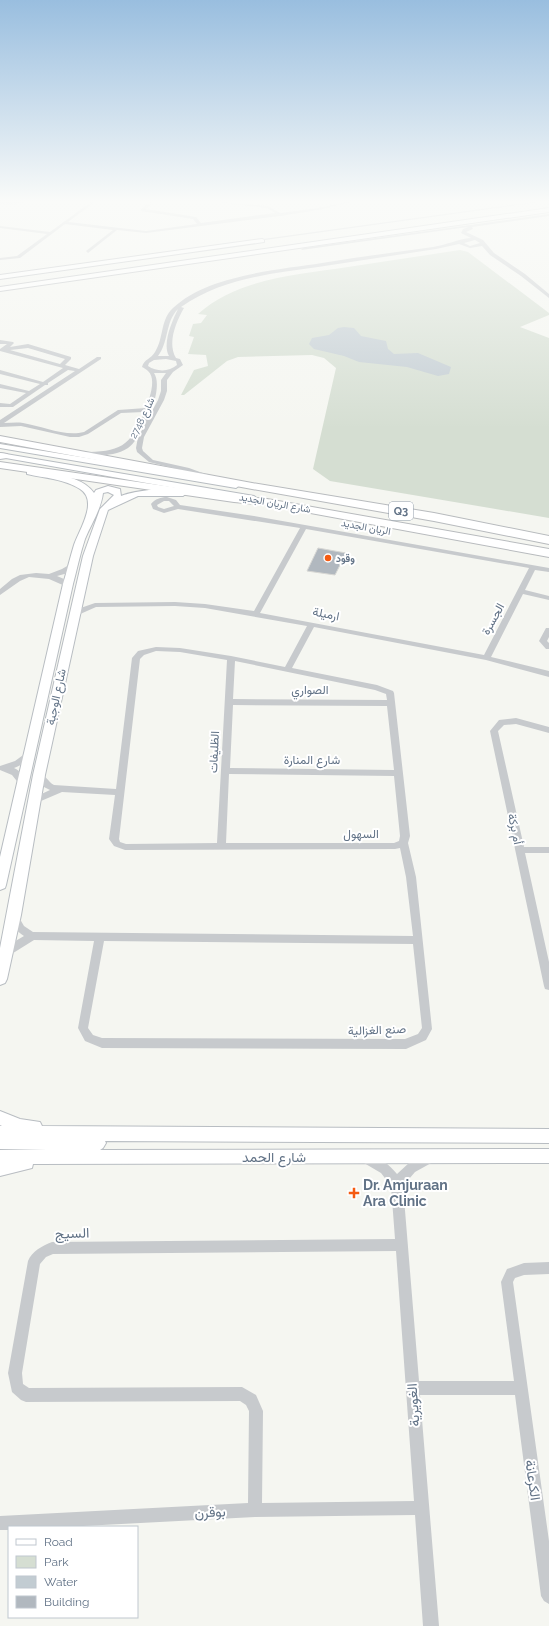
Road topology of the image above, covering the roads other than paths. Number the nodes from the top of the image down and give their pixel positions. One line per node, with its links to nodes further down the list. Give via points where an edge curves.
1 (35, 278): 6 (main road)
2 (77, 278): 9 (main road)
3 (106, 278): 7 (main road)
4 (241, 278): 14 (street, via 196,293)
5 (523, 278): 10 (street)
6 (0, 283)
7 (70, 283): 11 (main road); 12 (main road)
8 (549, 288): 10 (street)
9 (0, 289)
10 (539, 290): 13 (street)
11 (0, 293)
12 (0, 297)
13 (549, 297)
14 (181, 305): 18 (street, via 165,321 160,351); 19 (street, via 174,319 169,351)
15 (0, 342): 16 (street, via 11,343)
16 (1, 351): 20 (street); 20 (street, via 28,346 69,358)
17 (99, 358): 23 (street)
18 (153, 358): 19 (street); 22 (street, via 145,364)
19 (172, 358): 24 (street, شارع 2748, via 178,360 180,365)
20 (61, 366): 21 (street)
21 (67, 368): 23 (street); 27 (street)
22 (150, 370): 24 (street); 31 (street, شارع 2748, via 154,377)
23 (80, 371): 29 (street)
24 (171, 371): 32 (street, شارع 2748, via 164,380)
25 (0, 372): 26 (street)
26 (15, 376): 27 (street); 28 (street)
27 (43, 383): 29 (street); 30 (street)
28 (0, 386): 30 (street)
29 (55, 386): 35 (street)
30 (31, 393): 33 (street, via 11,406)
31 (151, 400): 32 (street); 34 (street, شارع 2748)
32 (161, 400): 43 (street, شارع 2748, via 141,437 140,452 151,461)
33 (1, 407)
34 (147, 410): 37 (street, via 120,411 79,435 70,436); 40 (street, شارع 2748, via 132,442 127,446 107,453)
35 (12, 416): 36 (street); 37 (street)
36 (0, 424): 37 (street)
37 (21, 424)
38 (0, 439): 40 (highway)
39 (0, 446): 44 (street, شارع الريان الجديد, via 209,482)
40 (83, 454): 43 (highway)
41 (1, 458): 42 (highway); 46 (street, شارع الريان الجديد / Q3)
42 (16, 467): 45 (highway); 48 (street, شارع الوجبة, via 69,480 84,487 91,496)
43 (206, 476): 44 (highway)
44 (252, 486): 50 (highway, شارع الريان الجديد / Q3, via 434,517)
45 (195, 494): 46 (highway); 48 (street, شارع الوجبة, via 135,494 116,502)
46 (267, 502): 51 (highway, شارع الريان الجديد / Q3)
47 (178, 507): 49 (street, الريان الجديد)
48 (96, 518): 52 (street, شارع الوجبة, via 80,542); 57 (street, شارع الوجبة)
49 (304, 527): 53 (street, الريان الجديد); 63 (street)
50 (549, 540)
51 (549, 553)
52 (74, 564): 55 (street); 56 (street, شارع الوجبة)
53 (534, 567): 54 (street, الريان الجديد); 58 (street, الجسرة)
54 (549, 570)
55 (51, 576): 56 (street); 59 (street, via 22,577)
56 (68, 584): 74 (street, شارع الوجبة)
57 (79, 592): 61 (street, via 82,597); 62 (street, شارع الوجبة)
58 (522, 592): 60 (street); 68 (street, الجسرة)
59 (0, 593)
60 (549, 598)
61 (95, 604): 62 (street, ارميلة); 63 (street, ارميلة, via 189,604)
62 (74, 612): 78 (street, شارع الوجبة)
63 (256, 614): 64 (street, ارميلة)
64 (312, 624): 68 (street, ارميلة); 69 (street)
65 (549, 630): 66 (street, via 543,641)
66 (549, 647)
67 (231, 658): 69 (street, السهول); 71 (street, الظليفات); 81 (street, السهول, via 166,649 148,650 136,658)
68 (486, 658): 70 (street, ارميلة)
69 (288, 669): 72 (street, السهول, via 384,689 390,693)
70 (549, 674)
71 (228, 702): 72 (street, الصواري); 76 (street, الظليفات)
72 (392, 703): 77 (street)
73 (549, 730): 85 (street, أم بركة, via 516,721 502,722 494,731)
74 (31, 752): 75 (street, via 16,765); 79 (street, شارع الوجبة)
75 (2, 768): 79 (street, via 14,771)
76 (225, 771): 77 (street, شارع المنارة); 84 (street, الظليفات)
77 (399, 773): 83 (street, via 405,836)
78 (39, 775): 80 (street, via 47,785); 82 (street, شارع الوجبة)
79 (23, 783): 88 (street, شارع الوجبة)
80 (60, 789): 81 (street); 82 (street)
81 (120, 792): 84 (street, السهول, via 114,839 117,844 125,847)
82 (34, 801): 90 (street, شارع الوجبة)
83 (403, 843): 84 (street, السهول, via 396,846); 94 (street, via 411,877)
84 (221, 847)
85 (520, 850): 86 (street); 93 (street, أم بركة)
86 (549, 850)
87 (0, 853): 88 (street)
88 (5, 865): 89 (street, شارع الوجبة)
89 (0, 885)
90 (14, 915): 91 (street, via 16,924 22,931); 95 (street, شارع الوجبة)
91 (32, 936): 92 (street); 95 (street)
92 (99, 938): 94 (street); 94 (street, صنع الغزالية, via 83,1028 89,1038 102,1043 231,1044 406,1044 416,1041 428,1029)
93 (544, 939): 97 (street, أم بركة)
94 (418, 940)
95 (6, 952): 96 (street, شارع الوجبة)
96 (0, 979)
97 (549, 986)
98 (0, 1118): 100 (street, via 20,1126 72,1129)
99 (0, 1134): 100 (street, شارع الحمد)
100 (93, 1134): 101 (street, شارع الحمد)
101 (198, 1135): 102 (street, شارع الحمد); 103 (street, via 184,1141 168,1143)
102 (549, 1136)
103 (0, 1142)
104 (361, 1156): 105 (street, شارع الحمد); 108 (street, شارع الحمد); 110 (street, via 376,1162 389,1172)
105 (435, 1156): 106 (street, شارع الحمد); 110 (street, via 413,1165 403,1174)
106 (549, 1156)
107 (0, 1158): 108 (street, شارع الحمد)
108 (51, 1158): 109 (street)
109 (0, 1169)
110 (398, 1185): 111 (street, الغويرية)
111 (401, 1245): 113 (street, الغويرية); 116 (street, السيج, via 52,1248 42,1252 34,1261 16,1373 17,1387 26,1395 242,1394 251,1400 256,1411)
112 (549, 1268): 114 (street, الكرعانة, via 524,1269 511,1273 507,1282)
113 (412, 1388): 114 (street); 115 (street, الغويرية)
114 (521, 1388): 118 (street, الكرعانة)
115 (421, 1508): 116 (street, بوقرن); 119 (street, الغويرية)
116 (255, 1510): 117 (street, بوقرن)
117 (0, 1523)
118 (549, 1596)
119 (431, 1626)

